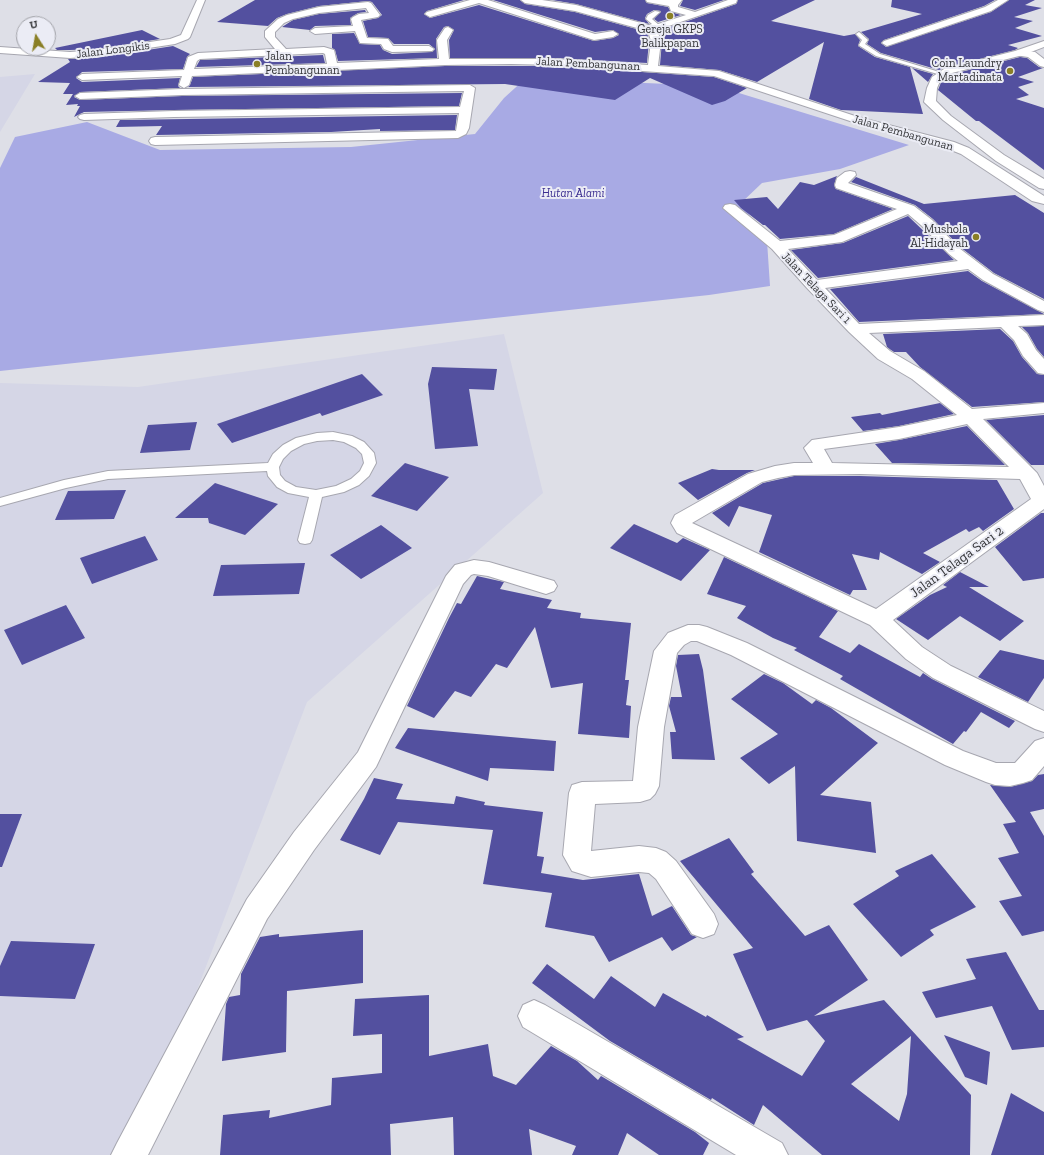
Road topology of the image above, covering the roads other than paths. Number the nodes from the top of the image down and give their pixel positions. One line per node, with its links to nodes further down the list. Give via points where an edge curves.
1 (201, 0): 21 (street, Jalan Longikis, via 185,37 172,42 70,55)
2 (479, 0): 10 (street); 16 (street, via 594,36)
3 (525, 0): 13 (street, via 576,8)
4 (650, 0): 7 (street)
5 (1004, 0): 18 (street, via 988,9)
6 (733, 1): 11 (street)
7 (675, 2): 11 (street, via 673,8 676,10)
8 (365, 3): 12 (street, via 374,15 357,18); 22 (street, via 318,10 281,21 270,31 270,37)
9 (657, 12): 13 (lane, via 651,15 649,20 656,25)
10 (430, 14)
11 (696, 15): 13 (street)
12 (360, 28): 15 (street); 20 (street, via 363,41 385,41 387,47 392,49)
13 (650, 28): 28 (street, via 656,41)
14 (448, 30): 20 (street, via 443,37)
15 (315, 31)
16 (613, 34)
17 (859, 34): 30 (lane, via 865,40 862,45 878,55)
18 (887, 43)
19 (1044, 44): 23 (street)
20 (442, 49): 24 (street)
21 (0, 50)
22 (283, 51): 27 (street, via 328,51); 29 (street, via 198,56 192,59)
23 (1019, 53): 26 (street, via 1031,54); 30 (street)
24 (445, 62): 25 (street, Jalan Pembangunan); 32 (street, Jalan Pembangunan)
25 (482, 62): 28 (street, Jalan Pembangunan, via 556,62); 33 (street)
26 (1044, 64)
27 (333, 68): 29 (street, Jalan Pembangunan); 32 (street, Jalan Pembangunan)
28 (653, 68): 42 (street, Jalan Pembangunan, via 721,75 839,114 950,145 964,151 1036,198)
29 (186, 73): 31 (street, Jalan Pembangunan); 34 (street)
30 (943, 74): 41 (street, via 937,77 930,102 1000,158)
31 (82, 77)
32 (368, 78): 33 (street); 34 (street)
33 (473, 82): 36 (street)
34 (182, 92): 35 (street); 37 (street)
35 (80, 96)
36 (465, 110): 37 (street); 39 (street, via 464,128 458,134)
37 (174, 114): 38 (street)
38 (84, 117)
39 (155, 141)
40 (850, 174): 44 (street, via 842,181 842,185)
41 (1043, 184)
42 (1044, 200)
43 (730, 208): 45 (street)
44 (909, 209): 45 (street, Jalan Telaga Sari 1, via 837,239); 46 (street)
45 (777, 246): 47 (street, Jalan Telaga Sari 1)
46 (970, 264): 47 (street); 48 (street, via 988,277)
47 (812, 285): 51 (street, Jalan Telaga Sari 1)
48 (1044, 307)
49 (1044, 320): 50 (street, Jalan Telaga Sari 1)
50 (1004, 321): 51 (street, Jalan Telaga Sari 1); 52 (street, via 1021,338)
51 (855, 328): 54 (street, Jalan Telaga Sari 2, via 884,355 918,375)
52 (1044, 370)
53 (1044, 408): 54 (street)
54 (969, 417): 56 (street, via 899,433 819,444 814,448 815,452); 57 (street, Jalan Telaga Sari 2)
55 (273, 467): 58 (lane, via 274,476 281,484 292,490); 58 (lane, via 277,457 287,448 311,438 333,436 348,439 368,453 370,463 365,473 355,482 340,489); 59 (lane, via 108,476 64,484)
56 (826, 468): 57 (street); 62 (street, via 781,471 755,478 690,514 680,523 684,528)
57 (1027, 473): 62 (street, Jalan Telaga Sari 2, via 1042,500)
58 (316, 494): 60 (lane)
59 (0, 502)
60 (305, 540)
61 (546, 586): 67 (street, via 474,567 463,570 454,581 367,759 256,908)
62 (878, 619): 63 (street, via 914,653 942,672)
63 (1044, 722)
64 (1044, 748): 65 (street, via 1023,772 1010,775 995,774 954,758 739,648 699,633 688,633 676,638 666,651 651,727 646,786 636,792 582,793 577,855 582,862 591,864 639,859 656,861 666,870)
65 (703, 924)
66 (534, 1016): 68 (street)
67 (129, 1155)
68 (770, 1155)

